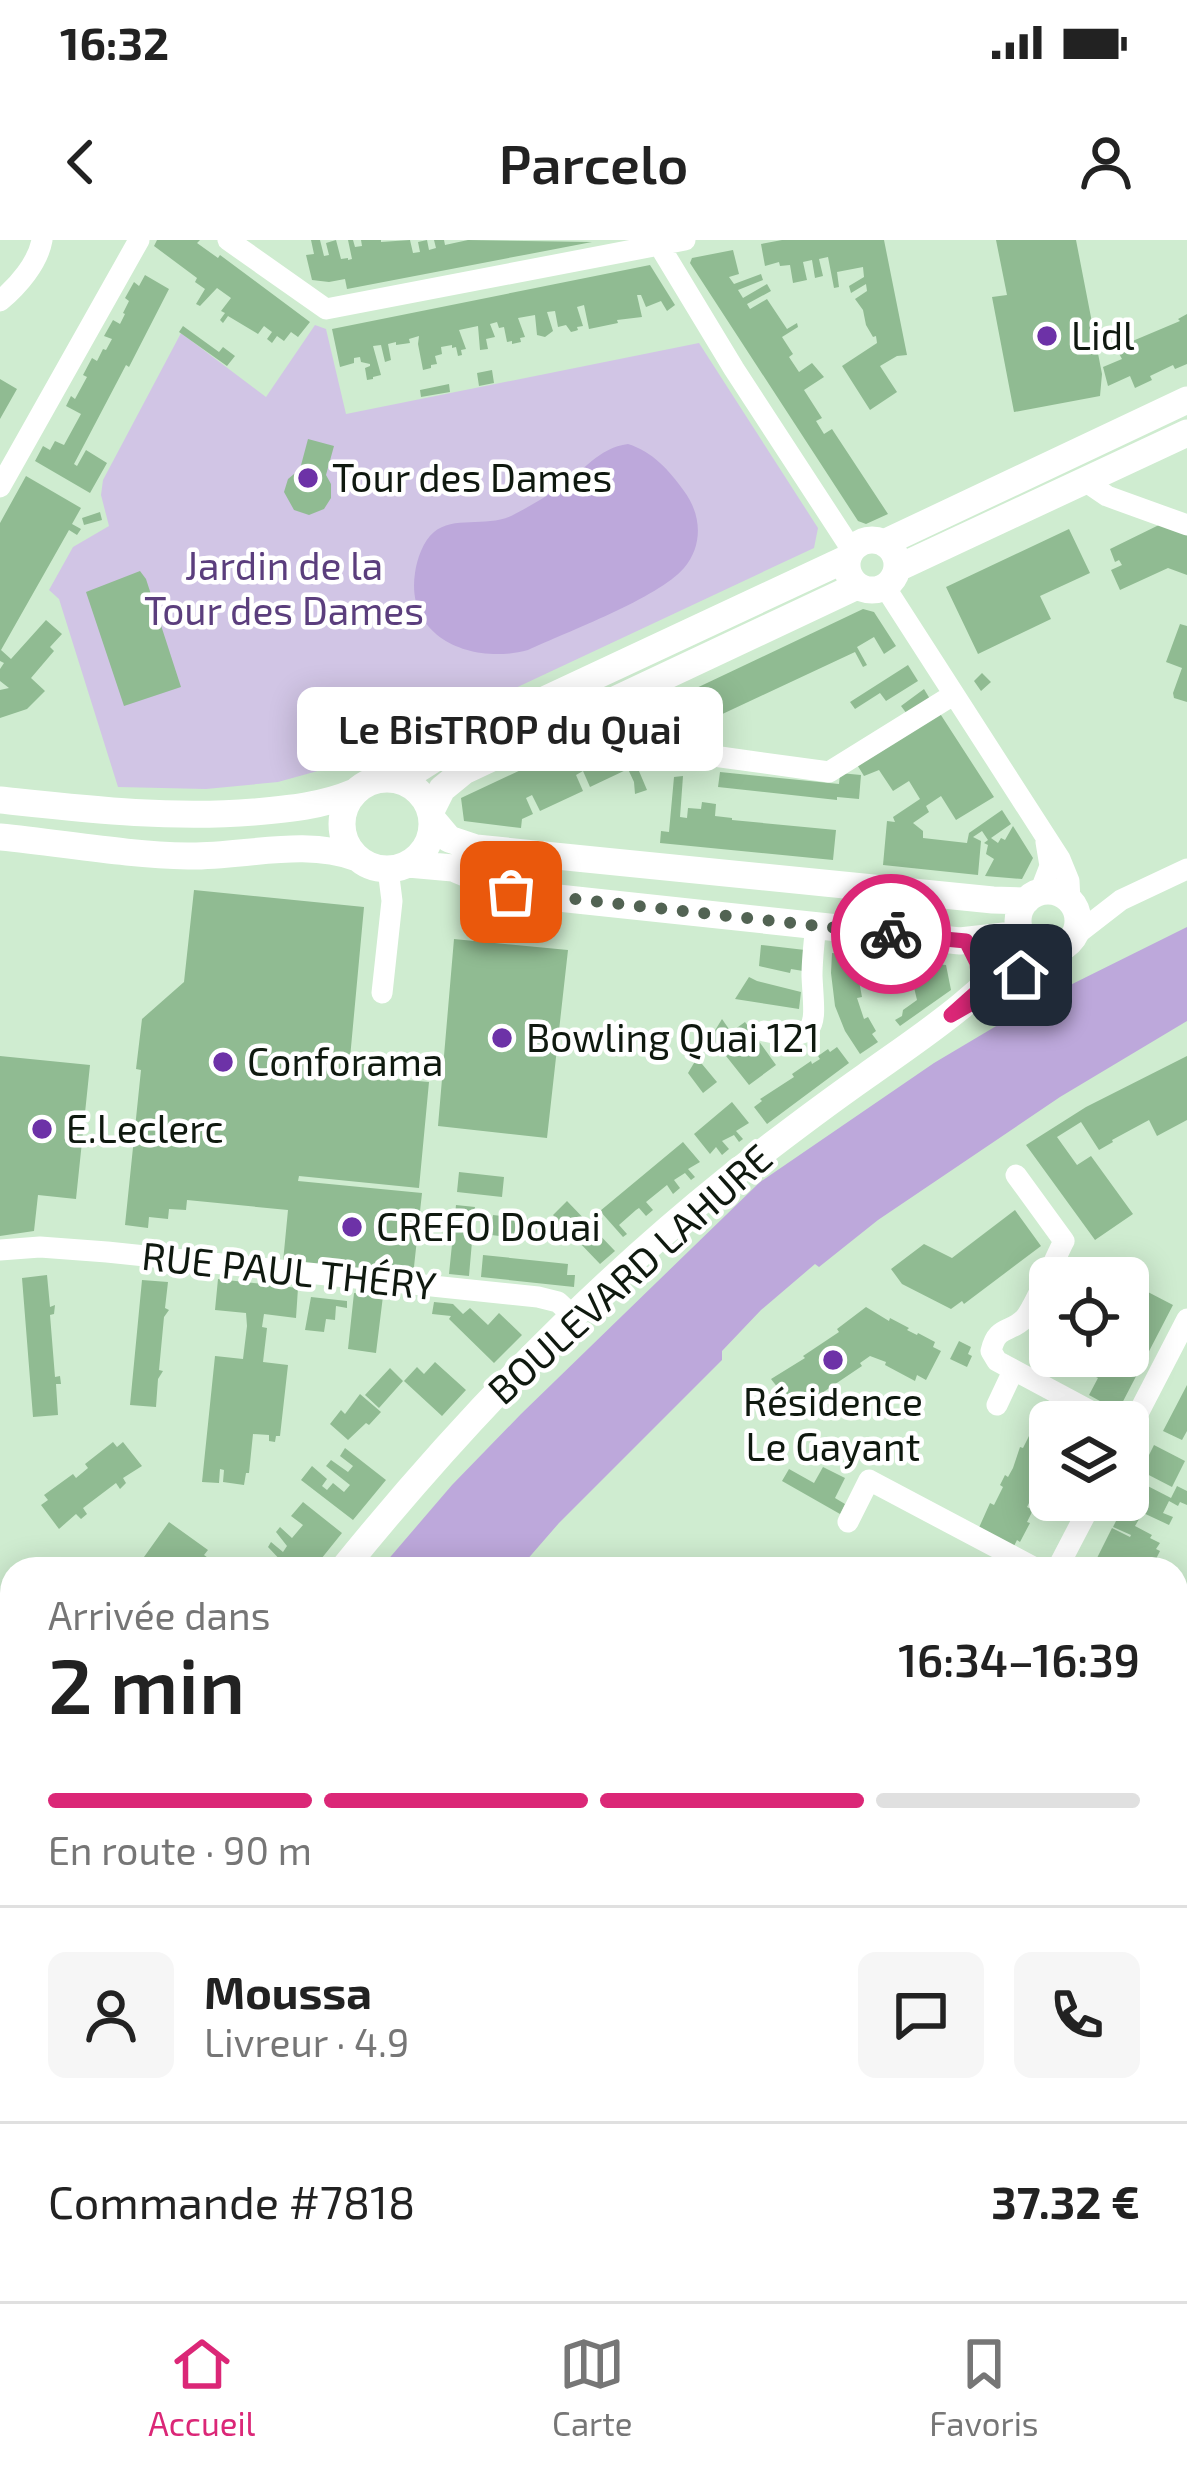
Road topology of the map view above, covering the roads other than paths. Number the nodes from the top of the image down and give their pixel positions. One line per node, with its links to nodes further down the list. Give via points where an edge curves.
1 (42, 240): 6 (street, via 32,266)
2 (139, 240): 10 (street)
3 (228, 240): 5 (street, via 326,309)
4 (685, 240): 5 (street)
5 (658, 243): 15 (street)
6 (0, 301)
7 (1187, 400): 14 (main road)
8 (1187, 433): 9 (main road)
9 (1085, 481): 11 (street); 16 (main road)
10 (0, 488)
11 (1124, 501): 12 (street); 13 (street)
12 (1187, 514)
13 (1187, 525)
14 (884, 543): 15 (main road, via 864,541); 16 (main road, via 895,554)
15 (850, 554): 16 (main road, via 849,575); 19 (main road)
16 (880, 580): 17 (street); 22 (main road, via 464,771 442,789)
17 (952, 695): 18 (street, via 829,772); 24 (street)
18 (706, 755)
19 (392, 778): 20 (main road); 22 (main road, via 416,789)
20 (355, 792): 21 (main road, via 307,807 202,816); 25 (main road, via 342,825)
21 (0, 800)
22 (432, 816): 26 (main road, via 449,839 468,847); 27 (main road, via 427,846)
23 (0, 837): 25 (main road, via 178,856 312,849)
24 (1046, 842): 29 (street, via 1049,871); 31 (street, via 1063,866)
25 (357, 857): 27 (main road)
26 (652, 866): 29 (main road, via 993,900); 32 (street)
27 (398, 867): 32 (main road, via 453,868 520,894); 38 (street)
28 (1187, 869): 30 (street)
29 (1033, 896): 31 (main road, via 1058,893); 34 (main road, via 1018,916)
30 (1121, 900): 31 (street); 36 (street)
31 (1071, 902): 36 (main road, via 1077,921)
32 (647, 907): 33 (main road)
33 (816, 925): 35 (main road); 40 (street, via 812,1023 798,1035)
34 (1023, 938): 35 (main road); 36 (main road, via 1040,950); 37 (main road, BOULEVARD LAHURE)
35 (966, 941): 37 (main road)
36 (1065, 944): 39 (main road, BOULEVARD LAHURE)
37 (979, 990): 39 (main road, BOULEVARD LAHURE)
38 (382, 993)
39 (951, 1015): 43 (main road, BOULEVARD LAHURE, via 723,1184)
40 (764, 1031)
41 (1016, 1175): 45 (street, via 1064,1241 1024,1319 993,1339 997,1361)
42 (0, 1250): 43 (street, RUE PAUL THÉRY, via 107,1252 538,1297)
43 (573, 1316): 51 (main road, BOULEVARD LAHURE)
44 (1187, 1319): 47 (street)
45 (1013, 1371): 46 (street); 48 (street)
46 (1071, 1401)
47 (1144, 1401)
48 (997, 1405)
49 (1082, 1521): 53 (street)
50 (848, 1522): 52 (street, via 869,1480)
51 (353, 1557)
52 (1014, 1557)
53 (1063, 1557)

